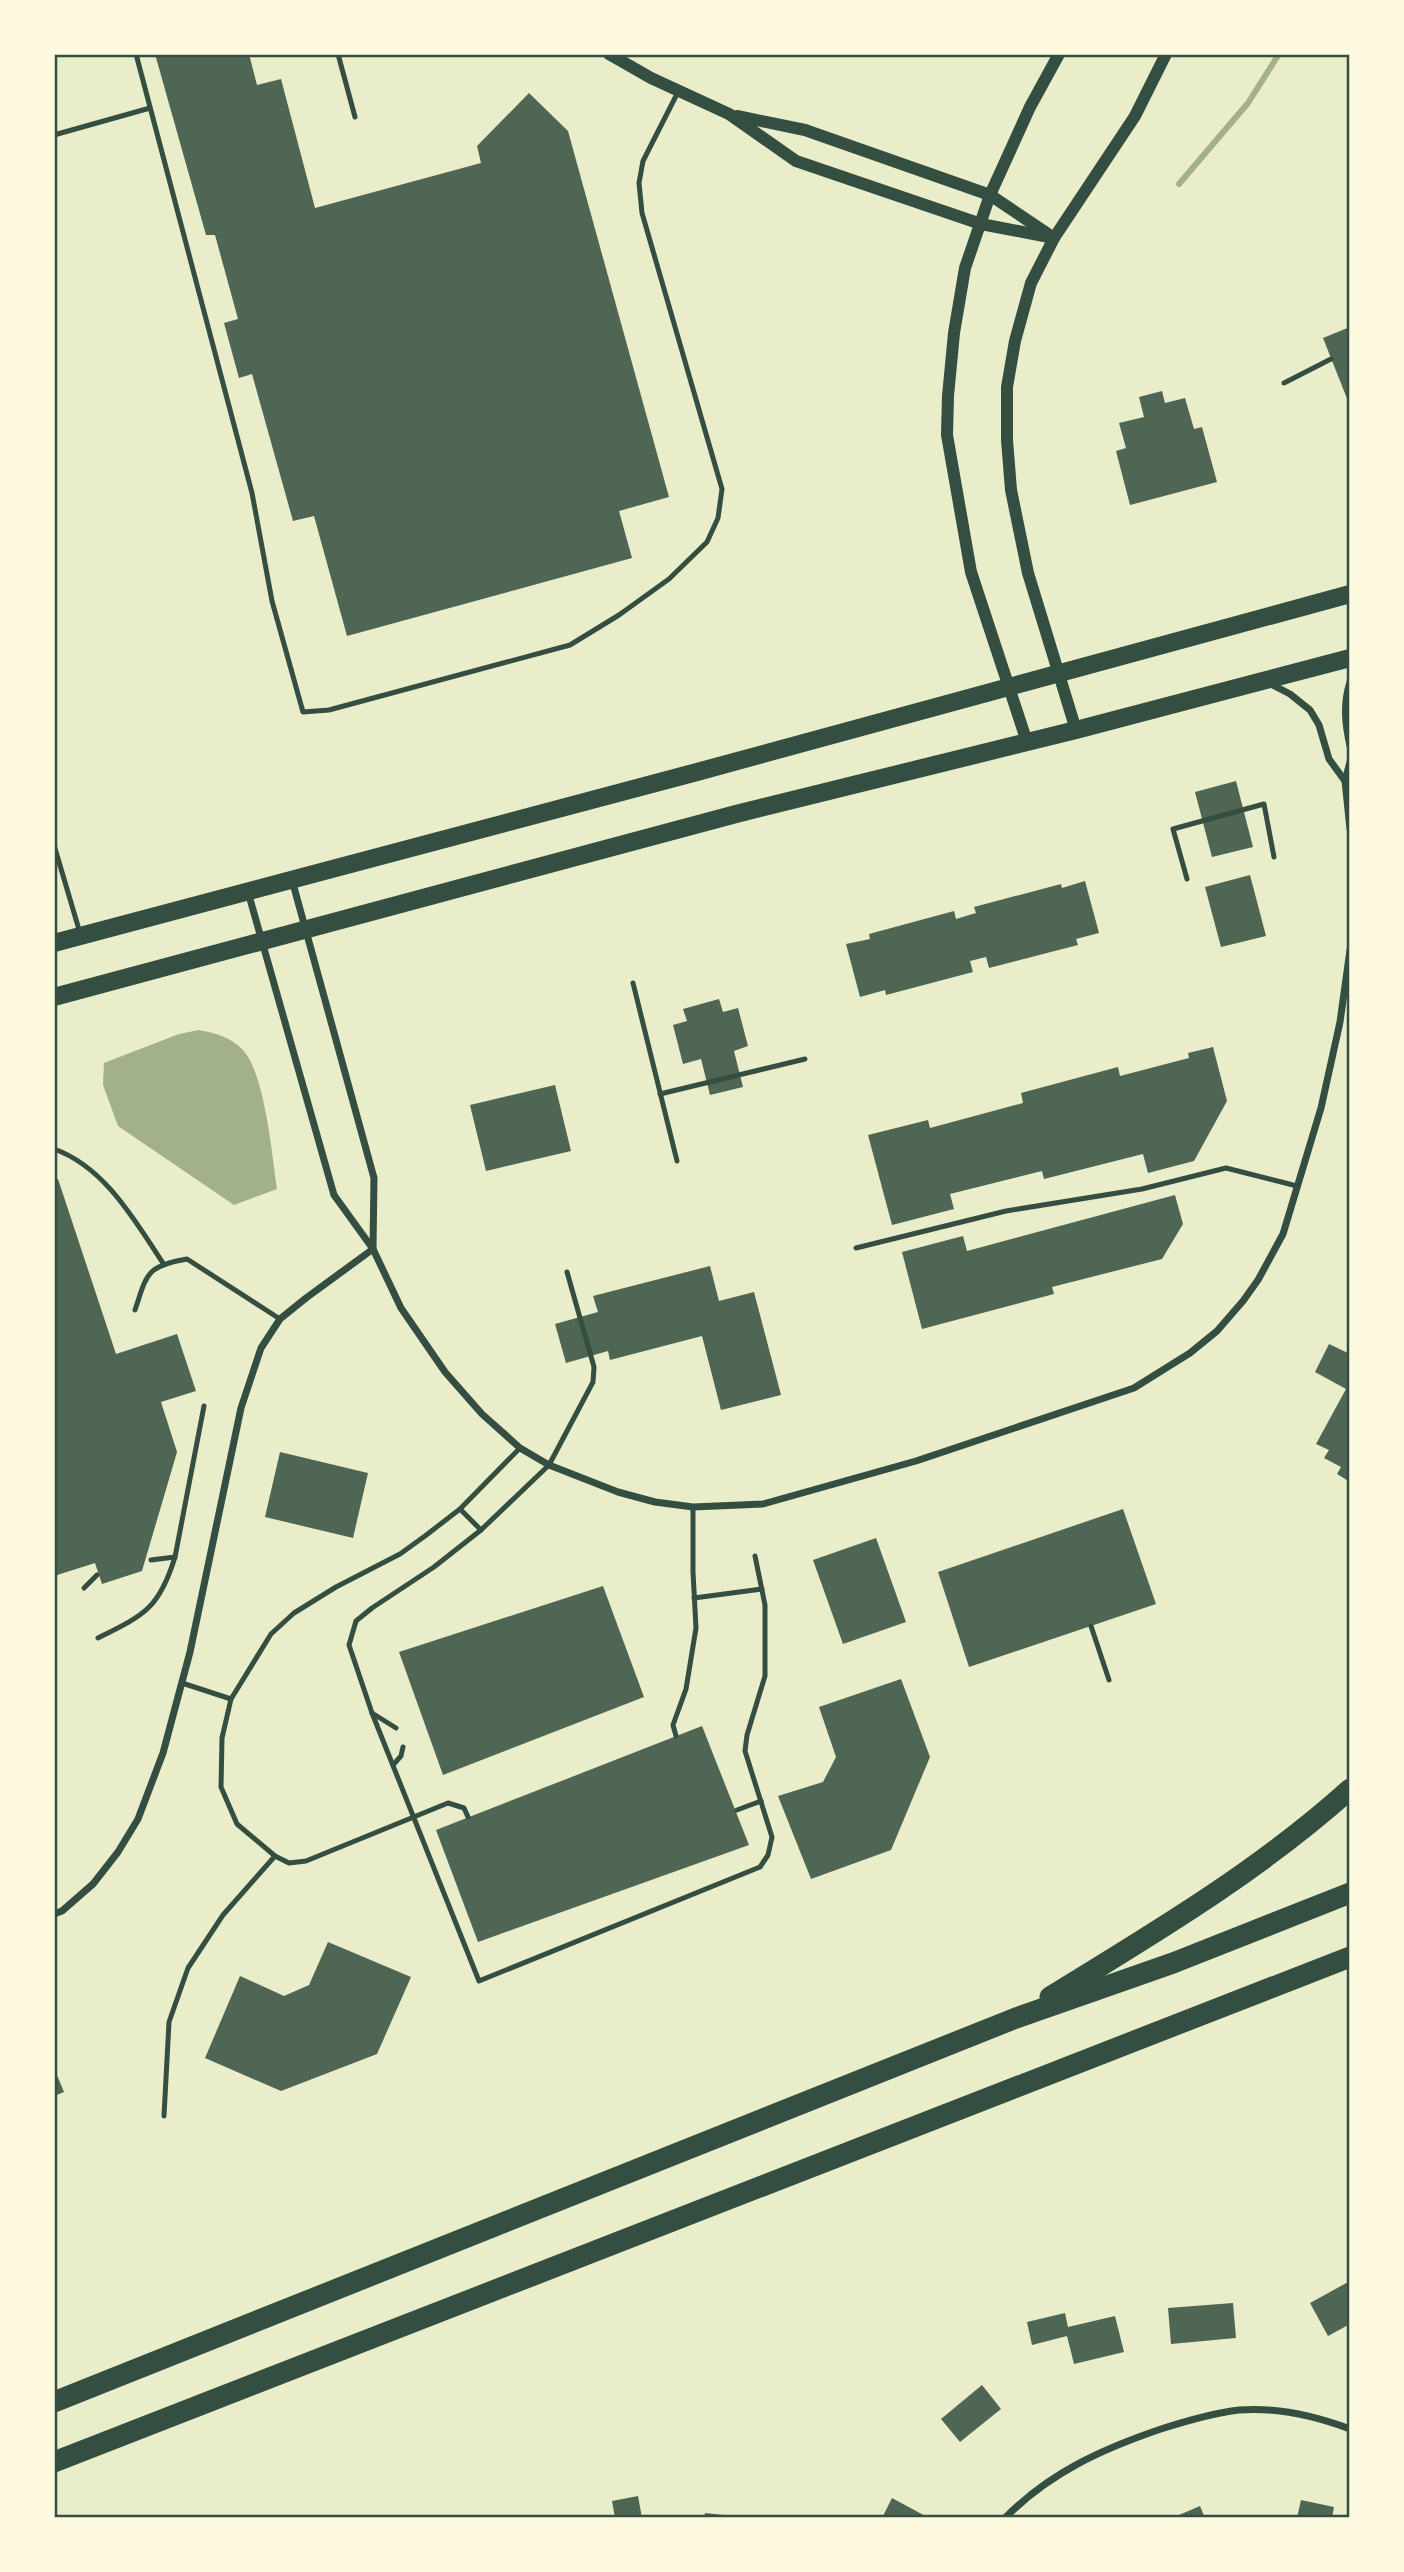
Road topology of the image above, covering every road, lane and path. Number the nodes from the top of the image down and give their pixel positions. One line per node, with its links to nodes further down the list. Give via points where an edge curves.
1 (136, 54): 7 (lane)
2 (338, 54): 9 (lane)
3 (609, 54): 6 (street)
4 (1059, 54): 11 (street)
5 (1166, 54): 13 (street, via 1135,116)
6 (678, 91): 7 (lane, via 643,161 639,183 642,213 722,489 718,518 707,542 669,579 570,645 329,710 303,712 272,601 252,493); 8 (street)
7 (150, 108): 10 (lane)
8 (729, 114): 11 (street, via 805,131); 12 (street, via 796,161)
9 (355, 117)
10 (54, 135)
11 (990, 195): 12 (street); 13 (street)
12 (981, 223): 13 (street); 21 (street, via 965,268 954,333 947,435 971,572)
13 (1054, 238): 18 (street, via 1031,284 1015,341 1007,387 1007,440 1011,490 1028,573)
14 (1331, 359): 15 (lane)
15 (1284, 383)
16 (1350, 594): 18 (main road)
17 (1350, 658): 19 (main road)
18 (1057, 673): 21 (main road); 22 (street)
19 (1265, 681): 22 (main road); 26 (street, via 1310,710 1329,759)
20 (1350, 682): 24 (street, via 1345,724)
21 (1009, 687): 23 (street); 30 (main road)
22 (1076, 730): 23 (main road)
23 (1027, 742): 33 (main road)
24 (1350, 746)
25 (1350, 762): 26 (street)
26 (1345, 780): 27 (street)
27 (1350, 829)
28 (54, 845): 34 (lane)
29 (1274, 857): 31 (lane, via 1264,804 1173,829)
30 (292, 879): 32 (main road); 33 (street)
31 (1187, 879)
32 (248, 891): 34 (main road); 35 (street)
33 (304, 929): 35 (main road); 46 (street, via 374,1178)
34 (80, 935): 36 (main road)
35 (263, 942): 39 (main road); 46 (street, via 334,1195)
36 (54, 943)
37 (1350, 950): 44 (street, via 1321,1108)
38 (633, 983): 41 (lane)
39 (54, 997)
40 (805, 1059): 41 (lane)
41 (660, 1094): 43 (lane)
42 (54, 1149): 47 (lane, via 75,1158 118,1197)
43 (677, 1161)
44 (1297, 1186): 45 (lane, via 1226,1168 1142,1189 1006,1211); 54 (street, via 1283,1234 1243,1301 1190,1353 1134,1388 816,1490 764,1504)
45 (856, 1248)
46 (373, 1249): 50 (street); 52 (street, via 401,1308 445,1372 482,1415)
47 (163, 1263): 49 (lane, via 147,1275); 50 (lane, via 187,1259)
48 (567, 1272): 53 (lane, via 594,1367 593,1382)
49 (135, 1310)
50 (280, 1320): 67 (street, via 261,1348 242,1408)
51 (204, 1406): 58 (lane)
52 (520, 1448): 53 (street); 55 (lane)
53 (549, 1465): 54 (street, via 618,1493); 56 (lane)
54 (693, 1507): 63 (lane)
55 (460, 1508): 56 (lane); 68 (lane, via 400,1554 294,1613 271,1634)
56 (481, 1530): 69 (lane, via 356,1621 349,1645)
57 (755, 1556): 62 (lane)
58 (175, 1557): 59 (lane); 65 (lane, via 160,1594 141,1616)
59 (151, 1560)
60 (97, 1575): 61 (lane)
61 (84, 1588)
62 (762, 1589): 63 (lane); 75 (lane, via 765,1676 745,1751)
63 (694, 1598): 71 (lane, via 696,1628 686,1689 673,1725)
64 (1091, 1626): 66 (lane)
65 (98, 1638)
66 (1109, 1680)
67 (182, 1684): 68 (lane); 81 (street, via 138,1819 93,1884)
68 (231, 1699): 79 (lane, via 222,1738 221,1787 237,1825)
69 (372, 1713): 70 (lane); 73 (lane)
70 (396, 1728)
71 (676, 1736)
72 (403, 1747): 73 (lane)
73 (393, 1765): 77 (lane)
74 (1350, 1789): 83 (highway, via 1225,1888)
75 (761, 1801): 76 (lane); 77 (lane, via 772,1837 760,1867 479,1981)
76 (737, 1810)
77 (413, 1816): 78 (lane, via 448,1803 464,1808); 79 (lane, via 306,1861 289,1863)
78 (468, 1817)
79 (275, 1856): 84 (lane, via 223,1915 188,1968 169,2022)
80 (1350, 1893): 83 (highway, via 1173,1963)
81 (54, 1914)
82 (1350, 1957): 87 (highway)
83 (1016, 2018): 85 (highway)
84 (164, 2116)
85 (54, 2402)
86 (1350, 2429): 88 (street, via 1286,2412 1239,2410 1208,2416 1084,2459 1045,2482)
87 (54, 2462)
88 (1005, 2518)

